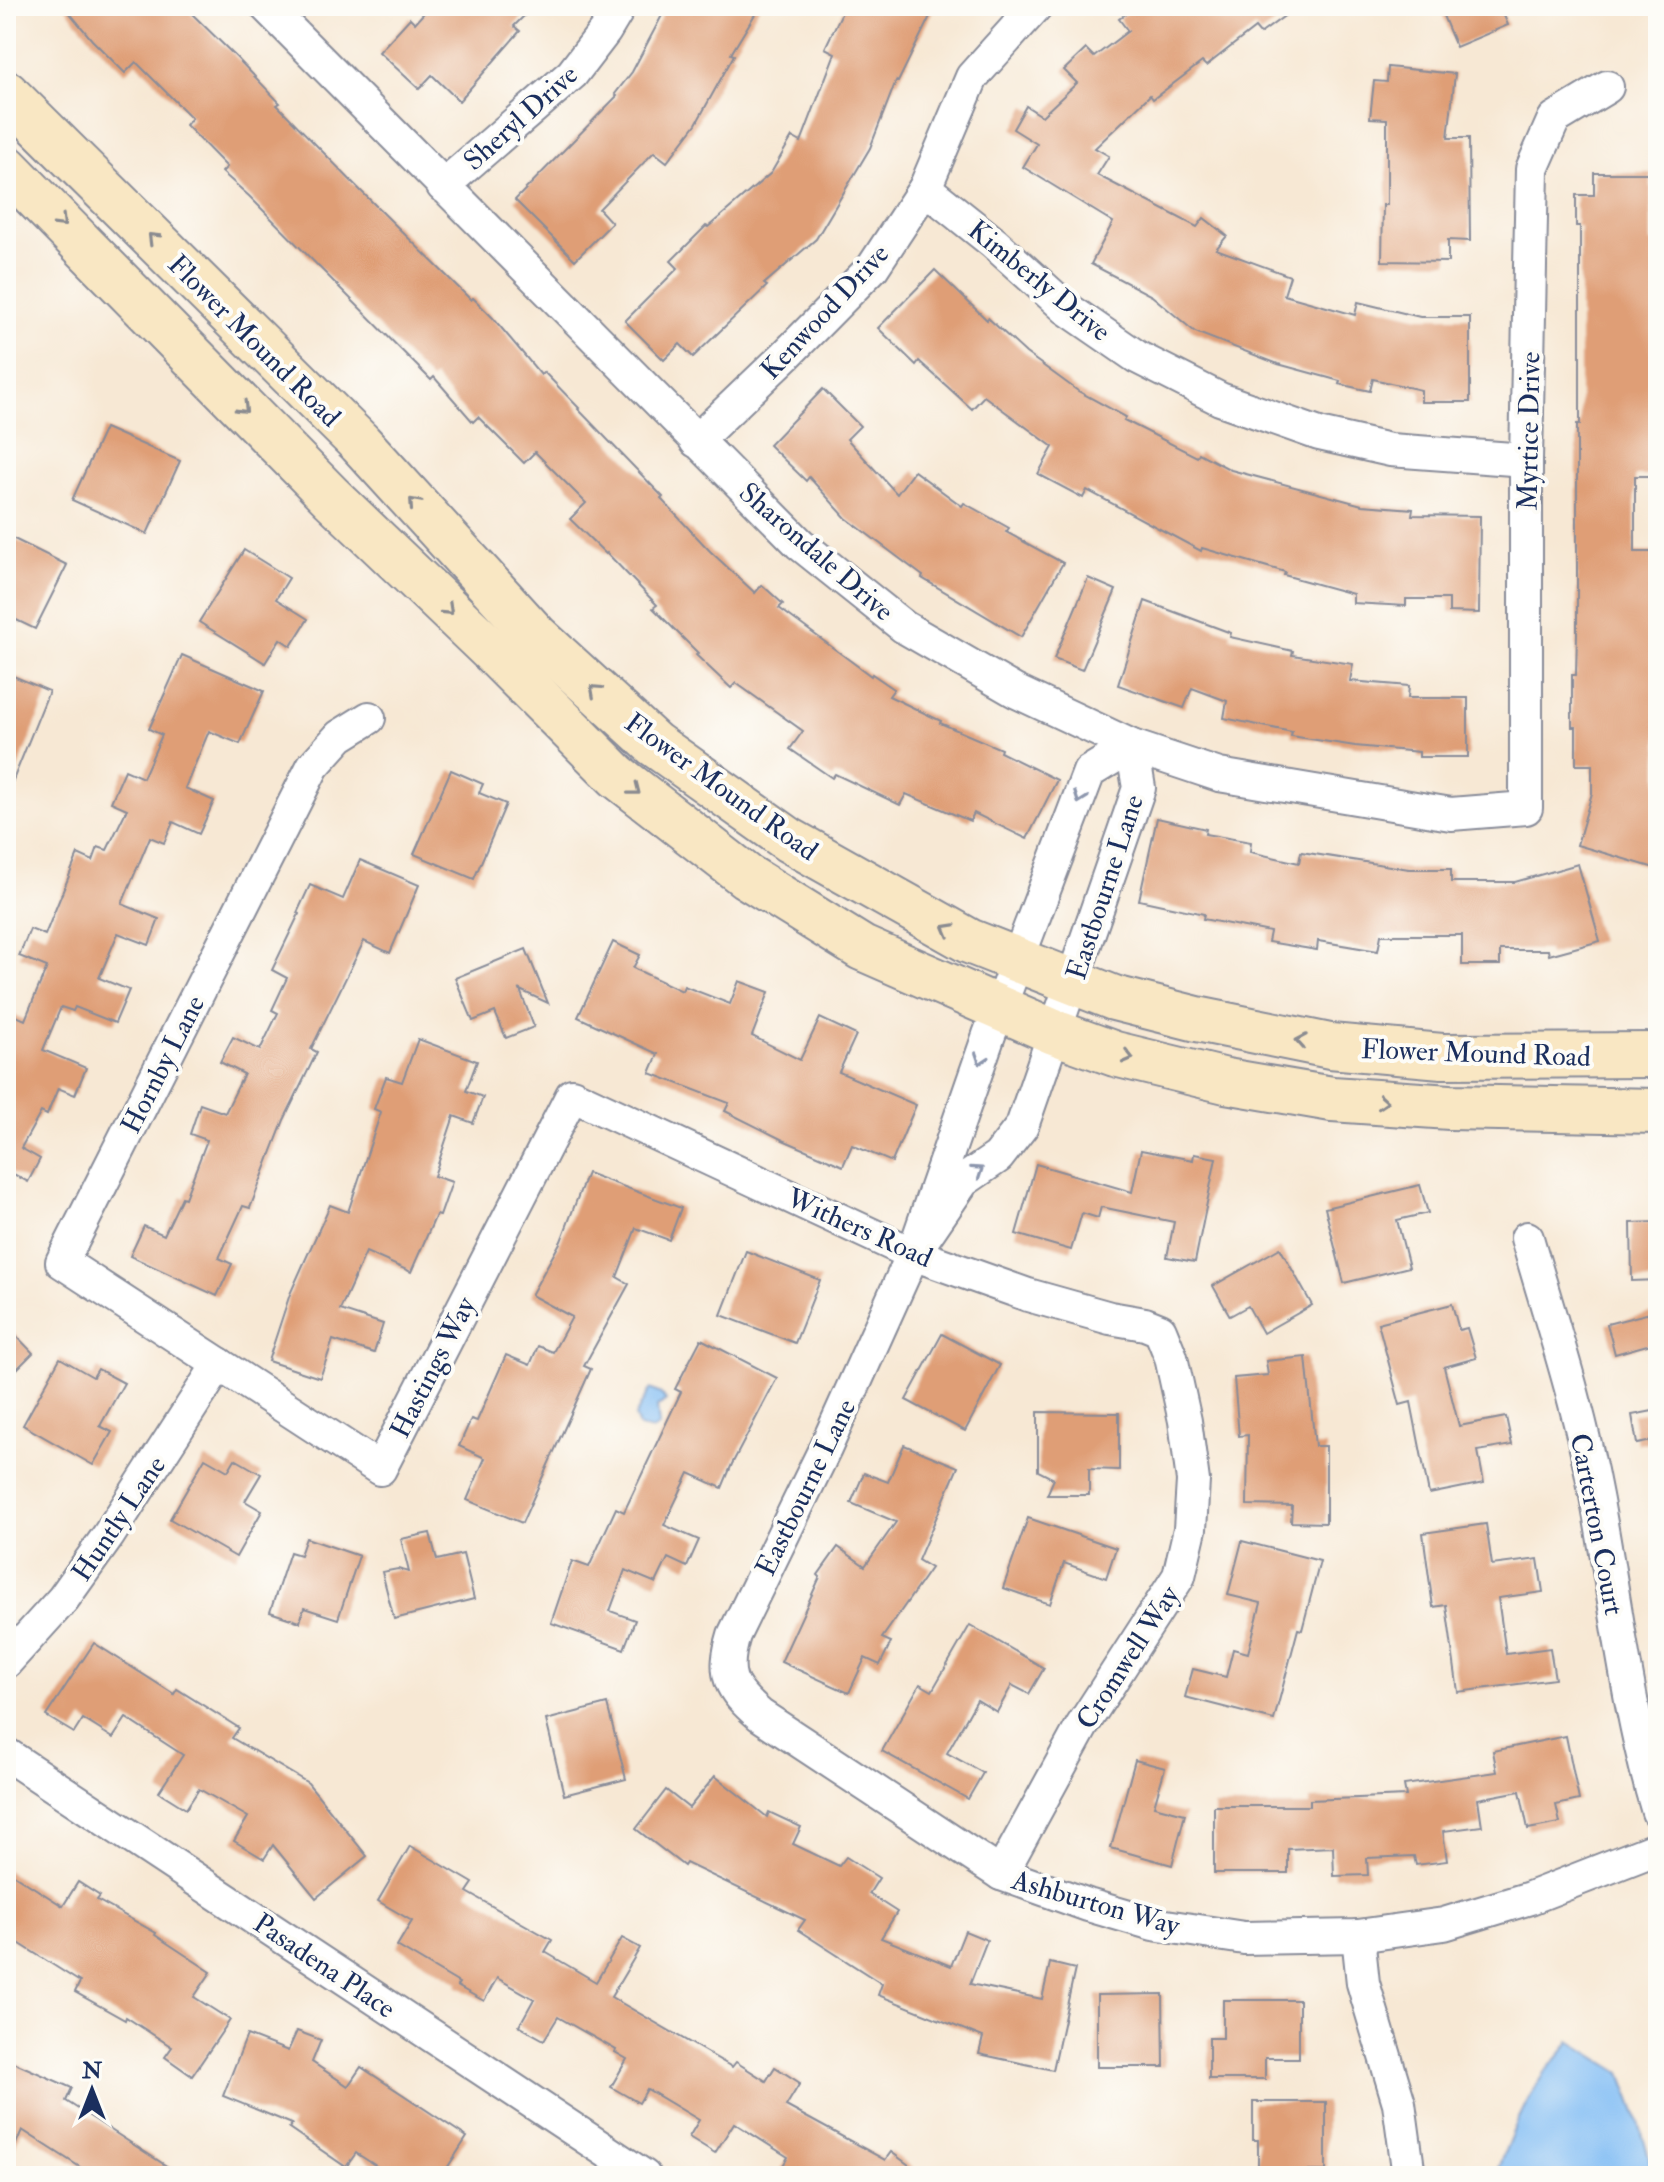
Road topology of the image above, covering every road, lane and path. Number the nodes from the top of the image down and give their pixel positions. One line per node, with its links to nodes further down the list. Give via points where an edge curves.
1 (266, 6): 7 (street, Sharondale Drive)
2 (620, 6): 7 (street, Sheryl Drive, via 572,74)
3 (1036, 6): 8 (street, Kenwood Drive, via 972,77)
4 (1607, 87): 10 (street, Myrtice Drive, via 1554,119 1532,169)
5 (6, 93): 14 (main road, Flower Mound Road, one-way to 5, via 969,941 789,840 654,744 536,636 360,443)
6 (6, 167): 16 (main road, Flower Mound Road, one-way to 16, via 342,508 617,776 746,876 862,948)
7 (443, 186): 9 (street, Sharondale Drive)
8 (925, 188): 9 (street, Kenwood Drive, via 873,267); 10 (street, Kimberly Drive, via 1066,308 1137,357 1220,399 1319,434 1390,450)
9 (696, 441): 12 (street, Sharondale Drive, via 800,544 904,627 1015,691)
10 (1526, 460): 13 (street, Myrtice Drive)
11 (369, 718): 24 (street, Hornby Lane, via 340,736 313,766 62,1262)
12 (1132, 746): 13 (street, Sharondale Drive, via 1219,775 1351,799 1451,814); 14 (street, Eastbourne Lane, one-way to 14, via 1089,772); 15 (street, Eastbourne Lane, via 1139,788)
13 (1526, 808)
14 (1019, 960): 15 (main road, Flower Mound Road); 16 (street, Eastbourne Lane)
15 (1072, 983): 17 (street, Eastbourne Lane); 18 (main road, Flower Mound Road, one-way to 15, via 1442,1056 1330,1046 1197,1019)
16 (1000, 1008): 17 (main road, Flower Mound Road); 22 (street, Eastbourne Lane, one-way to 22)
17 (1054, 1032): 20 (main road, Flower Mound Road, one-way to 20, via 1115,1054 1226,1081 1332,1099); 22 (street, Eastbourne Lane, one-way to 17, via 963,1181 998,1157 1022,1126)
18 (1658, 1055)
19 (572, 1095): 22 (street, Withers Road); 24 (street, Hastings Way, via 380,1469)
20 (1658, 1111)
21 (1527, 1238): 28 (street, Carterton Court, via 1596,1495 1646,1772)
22 (913, 1254): 23 (street, Withers Road, via 1028,1295); 26 (street, Eastbourne Lane, via 734,1635 728,1676 739,1697)
23 (1160, 1330): 30 (street, Cromwell Way, via 1185,1421 1193,1481 1190,1529 1179,1576 1082,1726)
24 (219, 1364): 25 (street, Huntly Lane, via 63,1599)
25 (6, 1662)
26 (760, 1715): 30 (street, Ashburton Way)
27 (6, 1754): 32 (street, Pasadena Place)
28 (1658, 1812)
29 (1658, 1848): 31 (street, Ashburton Way, via 1530,1898 1444,1924)
30 (1001, 1874): 31 (street, Ashburton Way, via 1153,1924 1244,1938)
31 (1358, 1936): 33 (street, via 1363,1983 1399,2103)
32 (644, 2176)
33 (1409, 2176)

